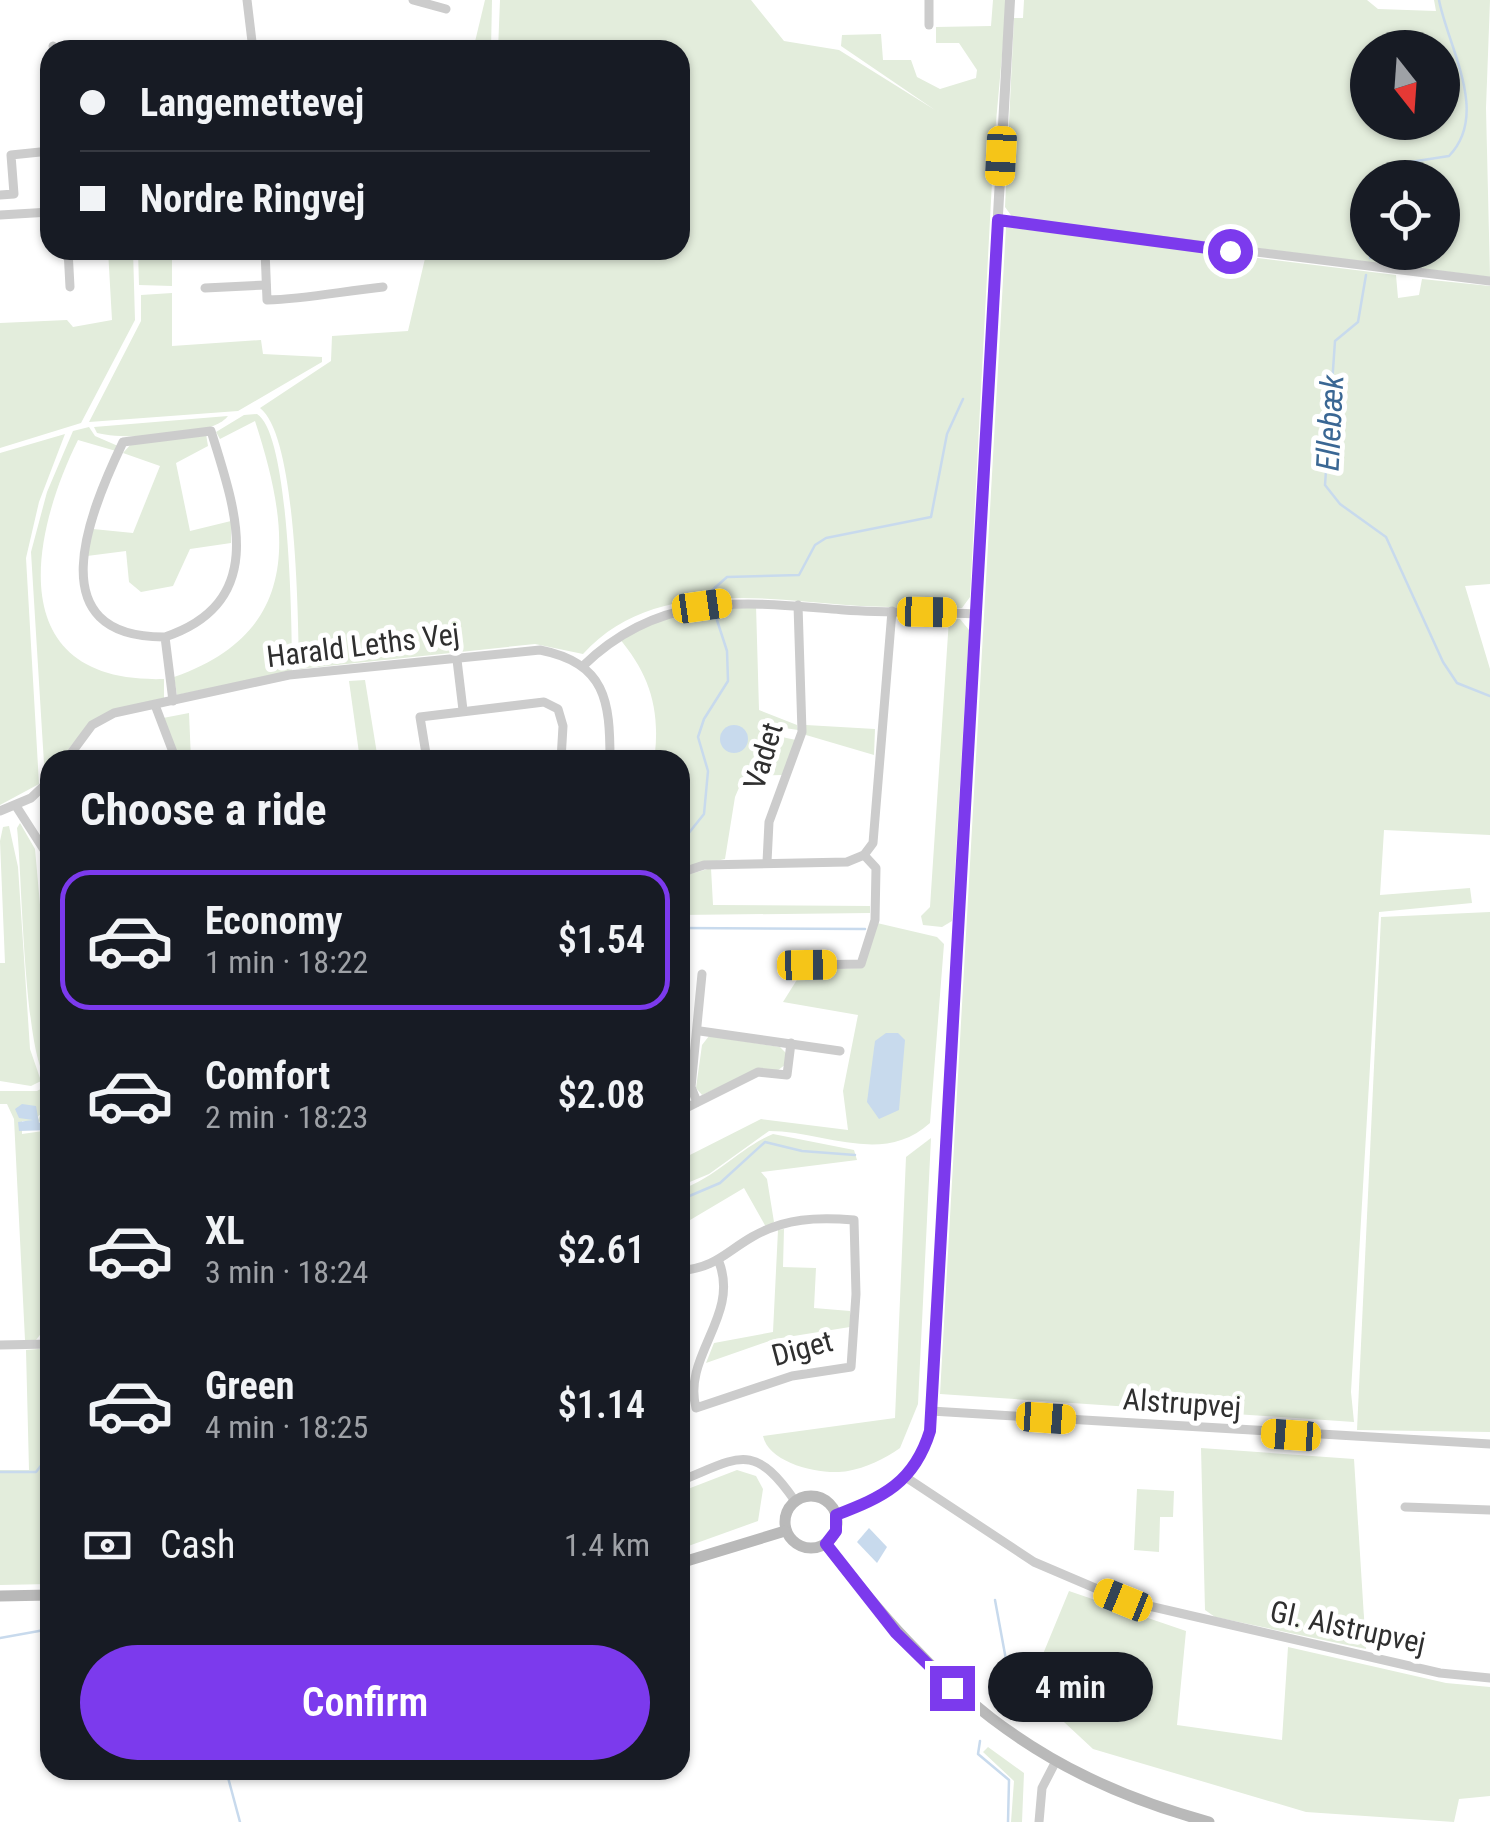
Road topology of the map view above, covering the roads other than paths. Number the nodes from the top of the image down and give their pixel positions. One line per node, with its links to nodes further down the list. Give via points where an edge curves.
1 (247, 0): 7 (street)
2 (413, 0): 5 (street)
3 (928, 0): 6 (street)
4 (1010, 0): 12 (street)
5 (446, 9)
6 (928, 25)
7 (252, 40)
8 (40, 153): 9 (street, via 11,154 14,194)
9 (0, 195)
10 (40, 213): 11 (street)
11 (0, 215)
12 (998, 220): 15 (street); 22 (street)
13 (69, 260): 17 (street)
14 (265, 260): 16 (street)
15 (1490, 281)
16 (266, 285): 18 (street, via 267,300 322,299); 19 (street)
17 (70, 287)
18 (383, 287)
19 (204, 288)
20 (798, 604): 21 (street); 25 (street, via 742,600 662,615 627,628); 39 (street, Vadet, via 802,732 769,822)
21 (892, 611): 22 (street); 38 (street, via 873,843)
22 (976, 614): 52 (street)
23 (165, 637): 23 (street, via 195,627 232,582 238,548 234,503 211,431 123,442 97,496 82,555 85,592 96,614 114,631); 26 (street)
24 (457, 660): 25 (street, Harald Leths Vej, via 540,650); 26 (street, Harald Leths Vej, via 289,675); 28 (street)
25 (583, 666): 33 (street, via 608,703)
26 (173, 700): 27 (street, Harald Leths Vej)
27 (155, 705): 29 (street, Harald Leths Vej, via 102,718); 30 (street)
28 (463, 710): 31 (street, via 420,716); 32 (street, via 544,702 558,709)
29 (75, 750)
30 (172, 750)
31 (425, 750)
32 (562, 750)
33 (610, 750)
34 (40, 788): 35 (street)
35 (16, 806): 36 (street); 37 (street)
36 (0, 810)
37 (40, 843)
38 (864, 855): 39 (street, via 846,862); 41 (street, via 876,868 875,920 861,964 807,965)
39 (766, 862): 40 (street)
40 (690, 869)
41 (790, 973)
42 (702, 974): 43 (street)
43 (700, 1031): 44 (street); 46 (street, via 691,1087)
44 (791, 1043): 45 (street); 46 (street, via 786,1075 758,1072)
45 (840, 1051)
46 (697, 1102): 47 (street)
47 (690, 1106)
48 (719, 1262): 48 (street, Diget, via 725,1293 695,1374 696,1408 779,1380 850,1366 854,1220 819,1218 772,1228); 49 (street, Diget)
49 (690, 1269)
50 (40, 1344): 51 (street)
51 (0, 1345)
52 (931, 1411): 53 (street, Alstrupvej); 55 (street, via 925,1447)
53 (1490, 1444)
54 (690, 1476): 56 (street, via 728,1459 752,1458 773,1471)
55 (908, 1478): 59 (street, via 883,1497); 65 (street, Gl. Alstrupvej, via 1034,1562 1123,1600 1440,1673)
56 (795, 1501): 59 (main road, via 824,1499); 60 (main road, via 785,1514)
57 (1405, 1506): 58 (street)
58 (1490, 1510)
59 (836, 1515): 61 (main road, via 836,1531)
60 (786, 1531): 61 (main road, via 802,1548); 62 (main road)
61 (826, 1544): 66 (main road, via 933,1671)
62 (690, 1559)
63 (40, 1595): 64 (main road)
64 (0, 1596)
65 (1490, 1678)
66 (1056, 1761): 67 (street, via 1042,1788); 68 (main road, via 1128,1796)
67 (1039, 1822)
68 (1209, 1822)

